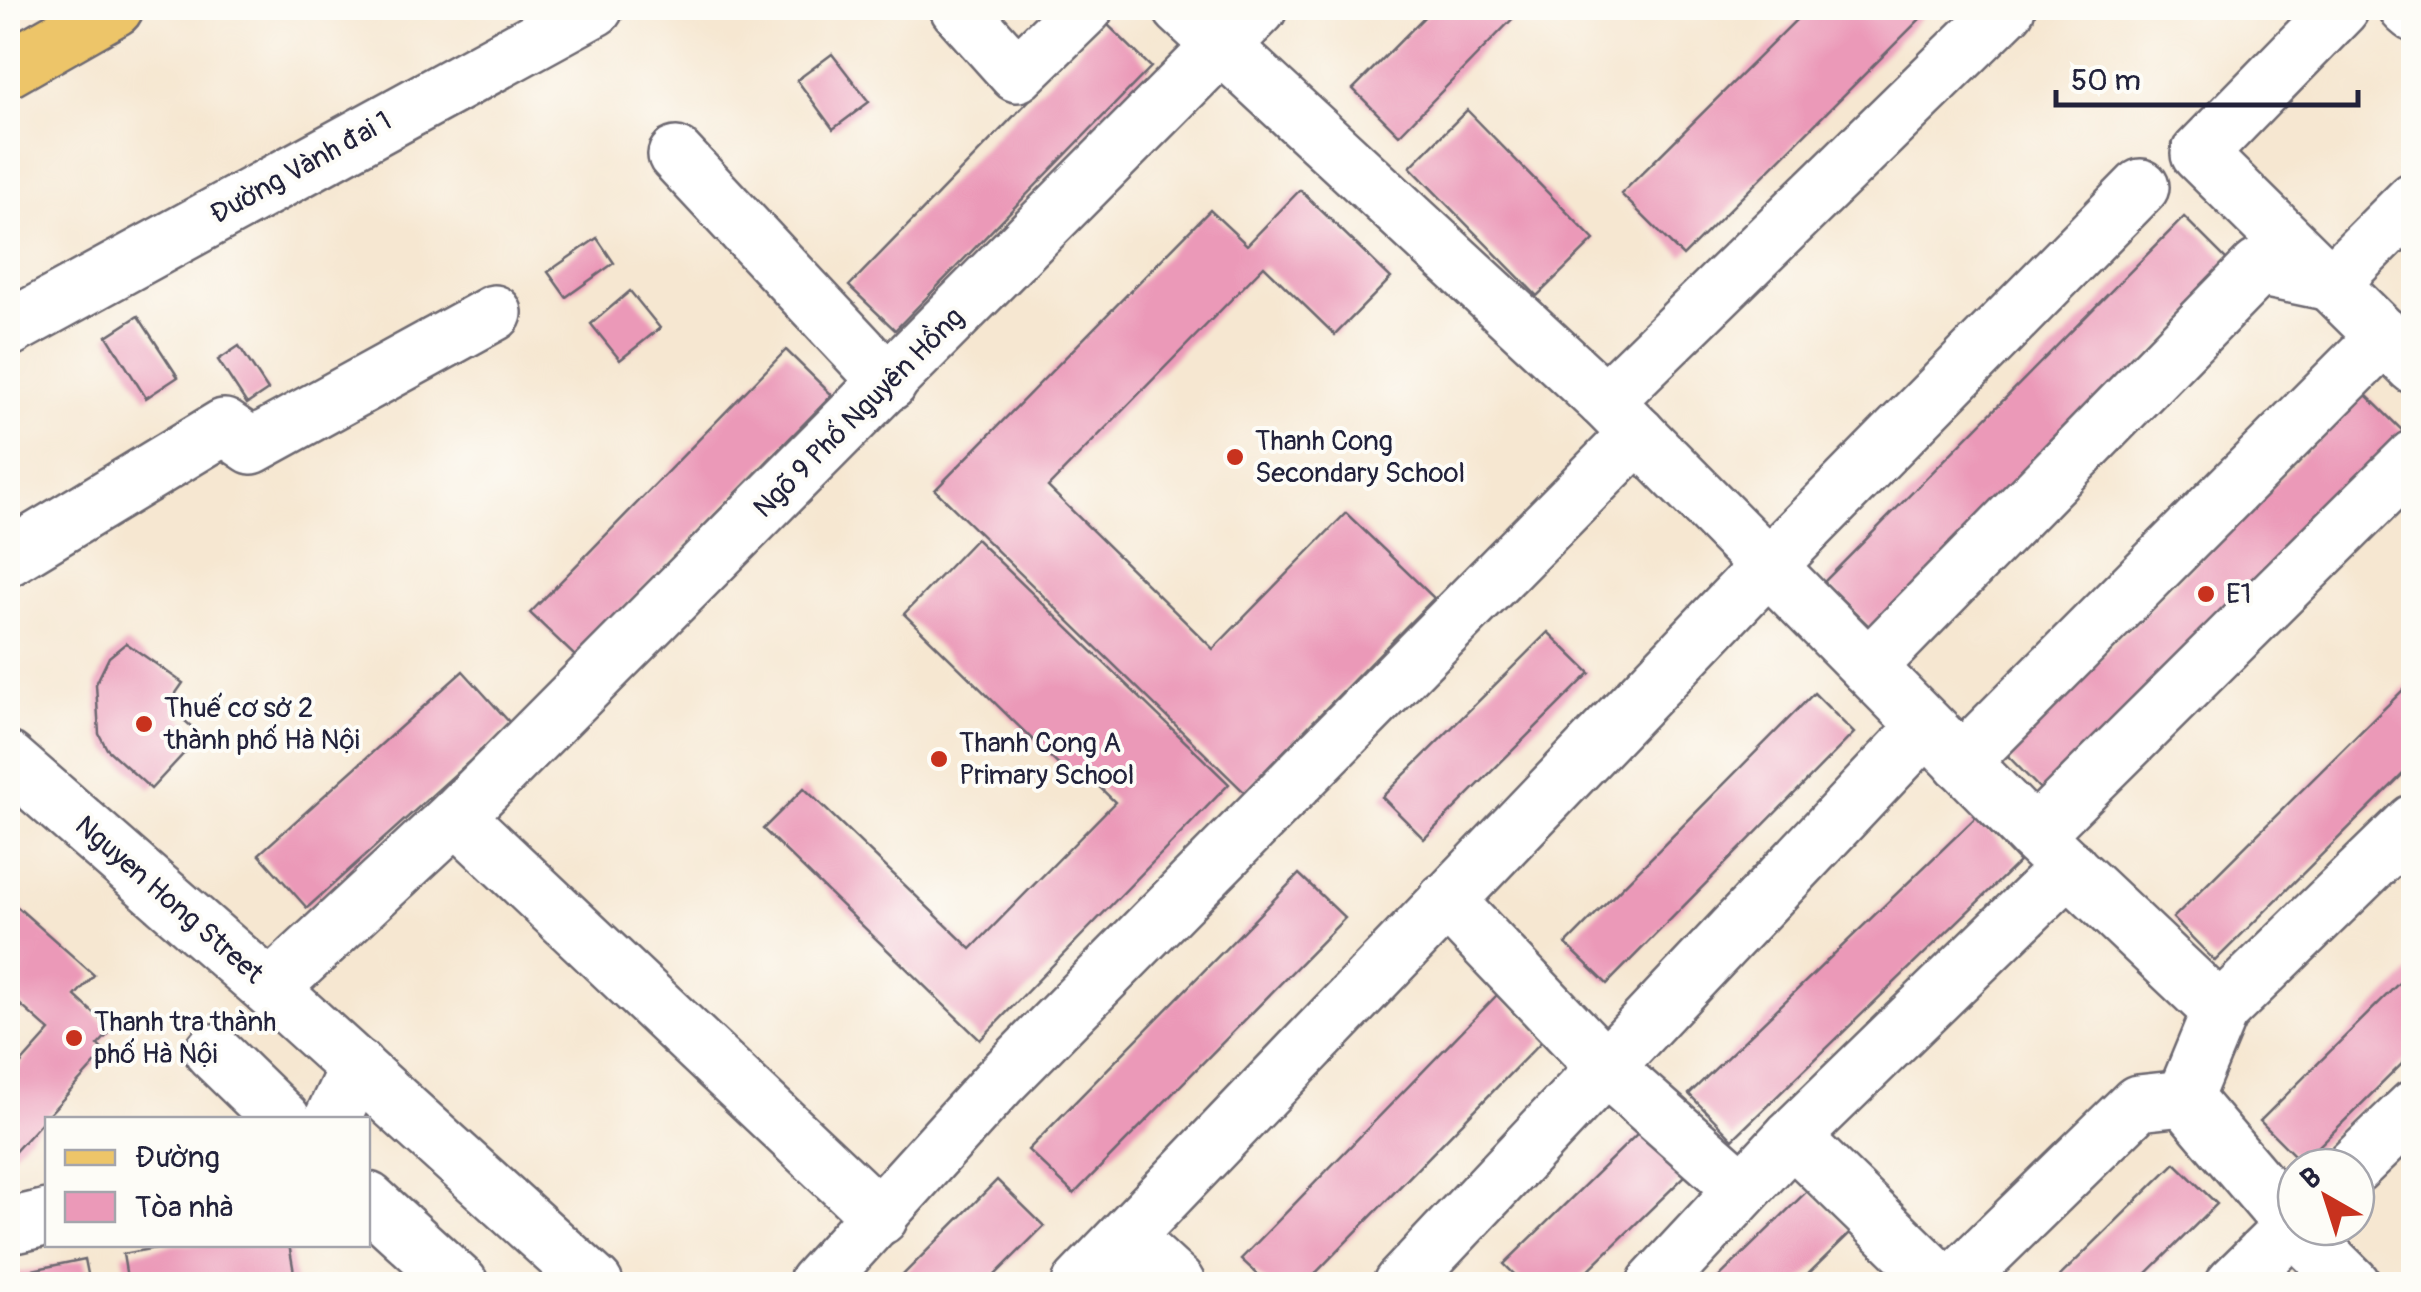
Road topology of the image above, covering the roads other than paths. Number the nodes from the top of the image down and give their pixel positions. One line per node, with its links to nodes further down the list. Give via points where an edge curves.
1 (116, 8): 11 (main road)
2 (595, 8): 17 (street, Đường Vành đai 1)
3 (958, 8): 4 (street, via 1017,74)
4 (1084, 8)
5 (1181, 8): 10 (street)
6 (2008, 8): 20 (street)
7 (2341, 8): 15 (street, via 2198,154)
8 (2407, 8): 9 (street)
9 (2414, 14)
10 (1241, 27): 19 (street, Ngõ 9 Phố Nguyên Hồng); 20 (street)
11 (8, 69)
12 (676, 154): 19 (street)
13 (2140, 187): 23 (street)
14 (2414, 200): 15 (street)
15 (2331, 283): 18 (street); 24 (street, via 2258,268)
16 (494, 313): 22 (street, via 252,446 224,427)
17 (8, 329)
18 (2399, 351): 25 (street)
19 (889, 383): 27 (street, Ngõ 9 Phố Nguyên Hồng)
20 (1621, 418): 23 (street); 45 (street)
21 (2414, 458): 29 (street)
22 (8, 558)
23 (1768, 566): 24 (street); 30 (street)
24 (1868, 667): 25 (street)
25 (1944, 744): 29 (street); 34 (street)
26 (8, 760): 31 (street, Nguyen Hong Street)
27 (456, 816): 31 (street, Ngõ 9 Phố Nguyên Hồng); 45 (street)
28 (2414, 822): 32 (street)
29 (2051, 851): 32 (street); 40 (street)
30 (1446, 900): 34 (street); 46 (street)
31 (270, 988): 35 (street, Nguyen Hong Street)
32 (2220, 1011): 36 (street)
33 (213, 1052): 38 (street)
34 (1605, 1067): 42 (street); 49 (street)
35 (357, 1068): 39 (street); 51 (street, Nguyen Hong Street)
36 (2184, 1098): 44 (street); 57 (street, via 2138,1103)
37 (2414, 1108): 41 (street)
38 (280, 1117)
39 (333, 1117)
40 (1792, 1137): 42 (street); 56 (street)
41 (2374, 1147)
42 (1743, 1190): 55 (street)
43 (370, 1202): 50 (street)
44 (2276, 1204)
45 (880, 1217): 52 (street)
46 (1126, 1237): 53 (street); 54 (street)
47 (2276, 1243): 58 (street)
48 (2316, 1247): 59 (street)
49 (1430, 1275)
50 (446, 1278)
51 (595, 1284)
52 (816, 1284)
53 (1080, 1284)
54 (1177, 1284)
55 (1654, 1284)
56 (1943, 1284)
57 (1953, 1284)
58 (2234, 1284)
59 (2352, 1284)

